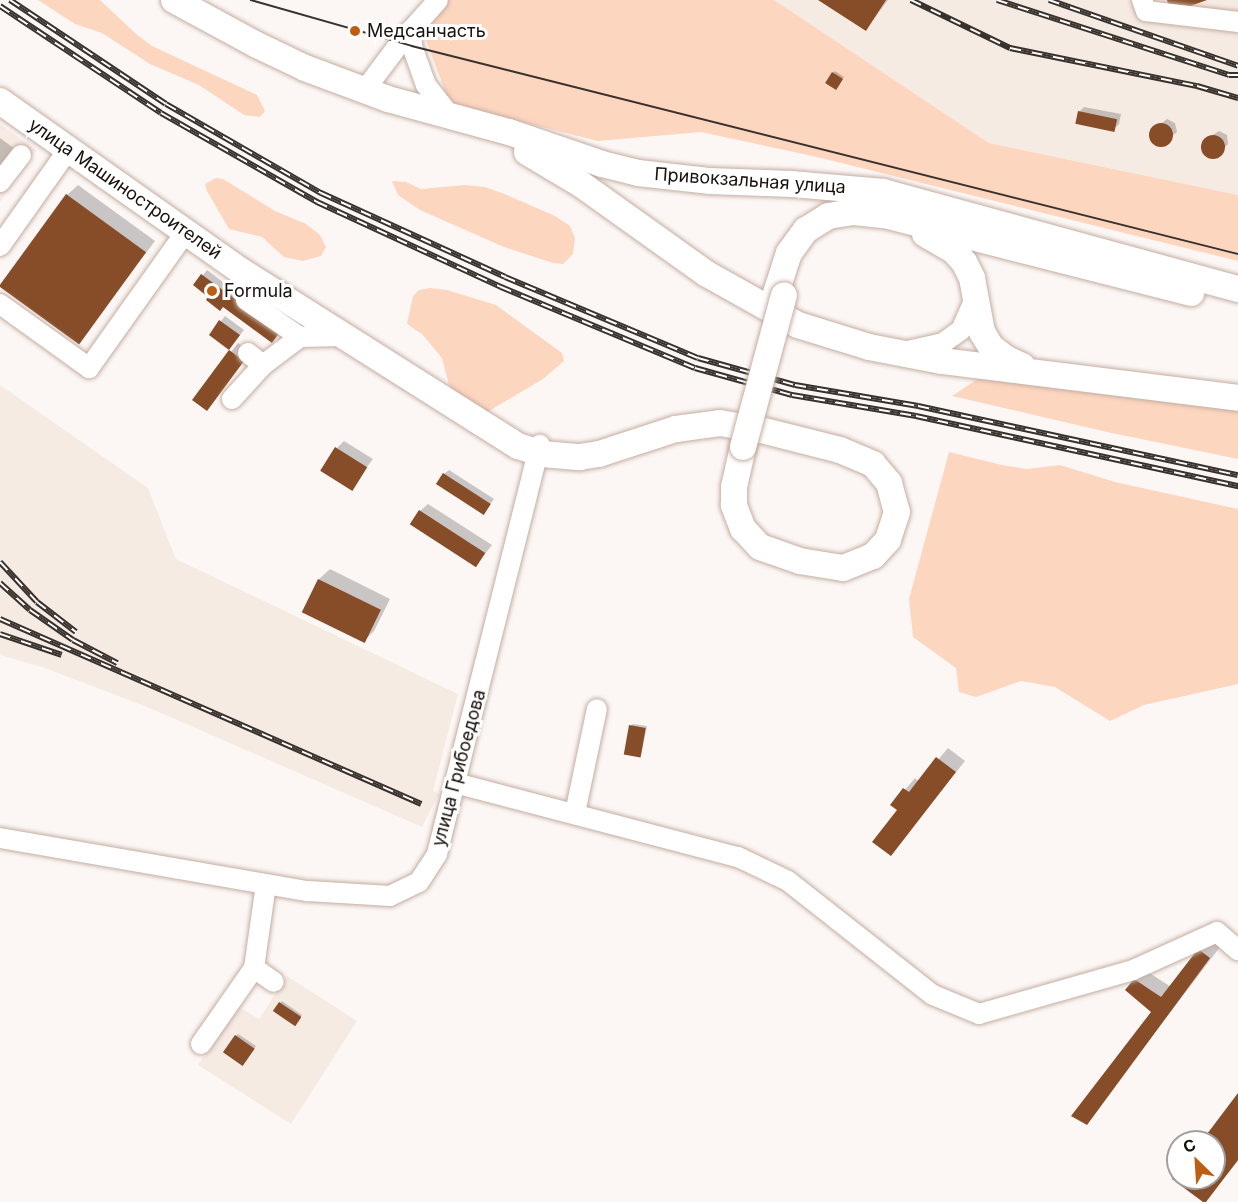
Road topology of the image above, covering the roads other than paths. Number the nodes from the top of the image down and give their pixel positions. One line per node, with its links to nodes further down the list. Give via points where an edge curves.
1 (174, 0): 6 (main road, Привокзальная улица, via 305,68)
2 (438, 0): 5 (street)
3 (1142, 0): 4 (street, via 1146,10)
4 (1238, 22)
5 (411, 30): 6 (street); 9 (street, via 412,46 426,85)
6 (364, 91): 8 (main road, Привокзальная улица)
7 (0, 101): 10 (main road, улица Машиностроителей)
8 (410, 105): 9 (main road, Привокзальная улица); 23 (main road, via 537,157 706,274 798,325)
9 (449, 114): 16 (main road, Привокзальная улица, via 573,156 638,173 709,182 883,192)
10 (68, 150): 13 (main road, улица Машиностроителей); 14 (street)
11 (21, 155): 12 (street)
12 (0, 182)
13 (185, 233): 15 (main road, улица Машиностроителей); 19 (street, via 89,369)
14 (0, 246)
15 (241, 271): 21 (main road, улица Машиностроителей); 22 (street, via 246,300)
16 (1238, 289)
17 (780, 294): 18 (main road, via 796,256 811,236 830,223 860,220 934,237 964,262); 20 (main road, via 789,253 806,230 828,216 867,212); 27 (main road, улица Машиностроителей, via 740,446 726,486 726,507 736,533 756,553 798,569 843,575 877,563 900,534 904,500 896,479 877,458 843,442 763,422 720,416 674,422 597,446)
18 (975, 298): 23 (street, via 968,318 953,337 924,349); 24 (main road, via 982,332 991,347 1019,365)
19 (0, 304)
20 (1238, 304)
21 (343, 336): 22 (street); 27 (main road, улица Машиностроителей, via 495,429)
22 (300, 337): 26 (street, via 255,359)
23 (897, 353): 24 (main road)
24 (1055, 375): 25 (main road)
25 (1238, 398)
26 (232, 399)
27 (539, 449): 29 (street, улица Грибоедова)
28 (597, 709): 30 (street)
29 (455, 783): 30 (street); 32 (street, улица Грибоедова, via 437,854 418,882 390,896)
30 (575, 813): 33 (street, via 738,857 789,881 933,995 979,1014 1133,970 1217,932)
31 (0, 838): 32 (street, улица Грибоедова)
32 (266, 884): 34 (street)
33 (1238, 950)
34 (254, 968): 35 (street); 36 (street)
35 (274, 982)
36 (201, 1044)

